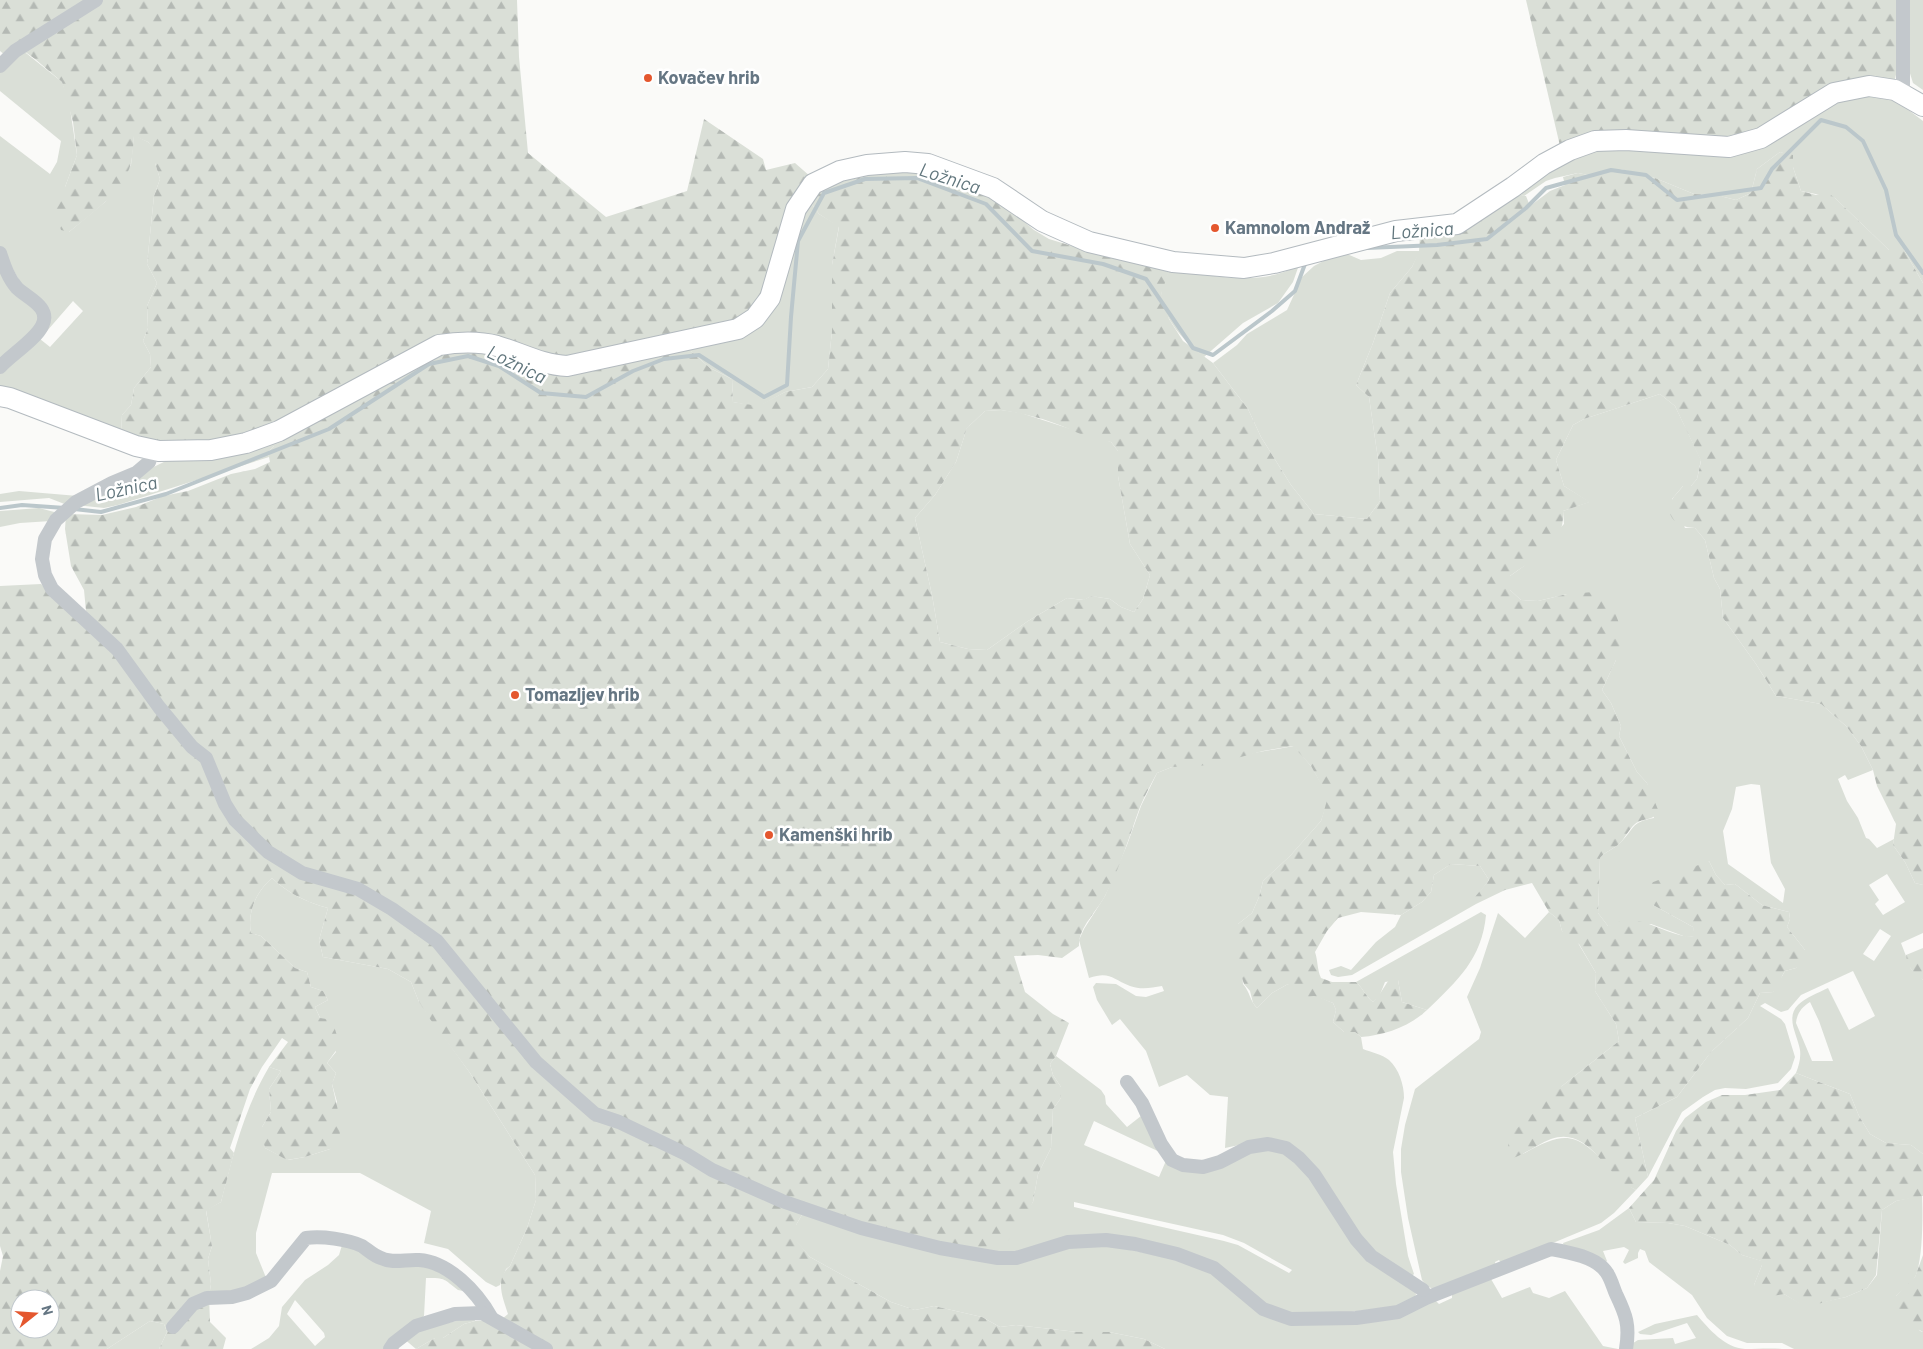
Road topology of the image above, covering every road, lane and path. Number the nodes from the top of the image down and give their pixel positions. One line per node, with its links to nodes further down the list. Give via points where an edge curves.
1 (96, 0): 3 (street, via 15,51)
2 (1903, 0): 4 (street)
3 (0, 66)
4 (1902, 94): 5 (street); 9 (street, via 1869,86 1834,93 1761,138 1729,147 1595,141 1544,164 1457,224 1396,231 1244,268 1173,262 1090,242 1042,221 993,188 928,164 867,165 840,171 814,184 796,208 770,298 755,318 738,329 567,366 550,365 495,346 462,342 439,345 279,431 246,444 211,450)
5 (1923, 106)
6 (0, 253): 7 (street, via 16,288 41,307 44,319 36,334)
7 (0, 367)
8 (0, 396): 9 (street)
9 (153, 450): 16 (street, via 149,462 136,473 69,508 56,520 46,539 42,559 44,575 52,589 117,649 159,707 192,747 206,758 224,804 235,820 268,852 302,873 358,889 437,940 536,1062 595,1114 619,1122 712,1170 782,1201 861,1228 940,1248 998,1258 1016,1258 1068,1242 1106,1240 1135,1244 1177,1254 1214,1268 1263,1309 1291,1319 1356,1318 1398,1312 1551,1250 1573,1252 1606,1271 1625,1312 1629,1332)
10 (1128, 1082): 11 (street, via 1172,1160 1202,1167 1220,1162 1249,1146 1268,1144 1286,1148 1314,1174 1356,1239 1371,1256)
11 (1423, 1290)
12 (491, 1318): 13 (street, via 474,1294 442,1266 429,1261 391,1261 350,1241 315,1237 306,1238 271,1281 247,1293 207,1298 193,1304); 14 (street, via 482,1312 455,1314 416,1326); 15 (street)
13 (173, 1326)
14 (390, 1349)
15 (546, 1349)
16 (1626, 1349)

